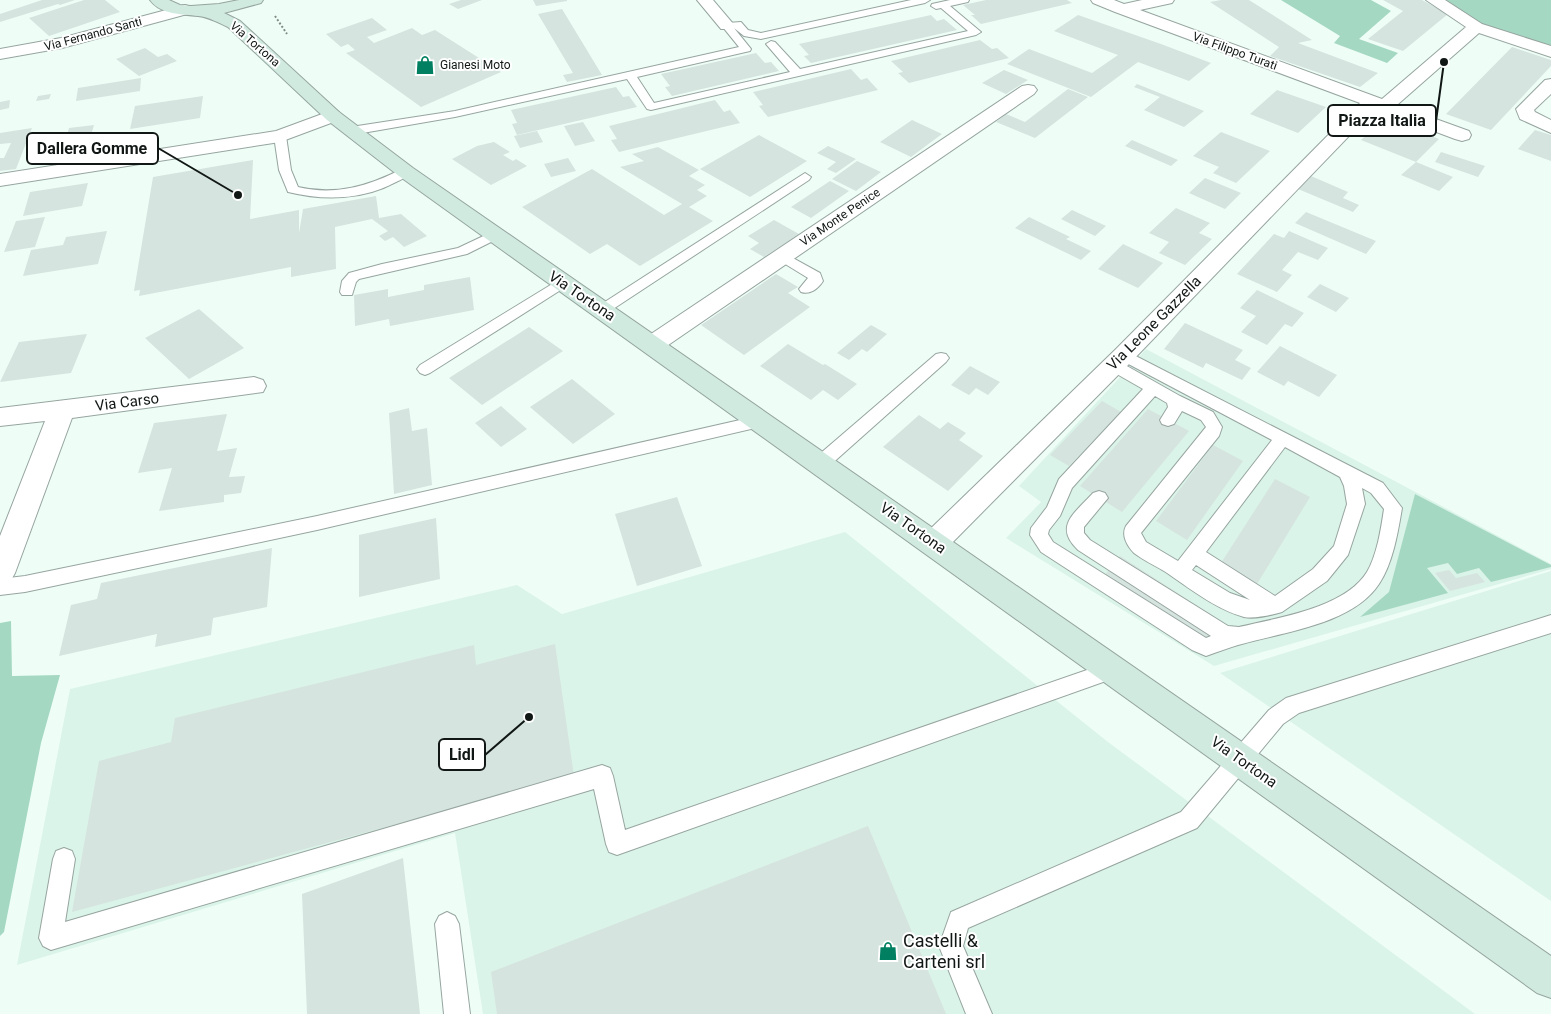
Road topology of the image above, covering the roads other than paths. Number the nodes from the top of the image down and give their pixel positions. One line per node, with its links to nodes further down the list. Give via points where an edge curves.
1 (158, 0): 10 (main road, Via Tortona, via 168,6)
2 (705, 0): 12 (street)
3 (925, 0): 12 (lane, via 761,36 743,32 737,24)
4 (964, 0): 8 (lane)
5 (1100, 0): 9 (street, Via Filippo Turati)
6 (1166, 0): 9 (street)
7 (1434, 0): 13 (street)
8 (943, 5): 14 (lane); 19 (lane, via 976,32)
9 (1121, 9): 23 (street, Via Filippo Turati)
10 (191, 10): 11 (main road, via 230,8); 17 (street, Via Fernando Santi, via 62,43); 18 (main road, Via Tortona, via 218,16 234,24)
11 (258, 11): 18 (main road, Via Tortona)
12 (727, 26): 15 (lane)
13 (1476, 27): 16 (street); 23 (street, Via Leone Gazzella)
14 (771, 44): 15 (lane); 19 (lane)
15 (746, 49): 20 (lane)
16 (1551, 52)
17 (0, 54)
18 (283, 69): 24 (main road, Via Tortona)
19 (797, 73): 20 (lane, via 651,107)
20 (630, 75): 24 (lane, via 455,114)
21 (1551, 84): 25 (street, via 1525,109 1526,115)
22 (1028, 90): 32 (street, Via Monte Penice)
23 (1378, 104): 26 (street, Via Filippo Turati); 39 (street, Via Leone Gazzella)
24 (342, 124): 27 (street); 28 (main road, Via Tortona)
25 (1551, 126)
26 (1462, 135)
27 (280, 136): 28 (lane, via 284,170 293,189 307,194 358,192 377,187); 30 (street)
28 (406, 172): 31 (main road, Via Tortona)
29 (805, 178): 36 (lane)
30 (0, 180)
31 (494, 235): 33 (main road, Via Tortona); 35 (lane, via 462,251 354,276 349,281)
32 (782, 256): 34 (lane, via 814,276 816,281); 37 (street, Via Monte Penice)
33 (562, 283): 36 (main road, Via Tortona); 40 (lane)
34 (806, 289)
35 (347, 292)
36 (602, 310): 37 (main road, Via Tortona)
37 (653, 344): 47 (main road, Via Tortona)
38 (941, 358): 49 (lane)
39 (1118, 360): 42 (lane); 48 (lane); 54 (street, Via Leone Gazzella)
40 (425, 369)
41 (254, 386): 44 (street, Via Carso)
42 (1153, 388): 43 (lane); 52 (lane, via 1064,484)
43 (1174, 400): 46 (lane, via 1176,407); 56 (lane, via 1207,416 1214,427 1213,432 1132,531 1140,546)
44 (62, 410): 45 (street, Via Carso); 57 (street)
45 (0, 418)
46 (1168, 420)
47 (762, 421): 49 (main road, Via Tortona); 58 (lane, via 317,523)
48 (1282, 439): 50 (lane); 55 (lane)
49 (821, 463): 54 (main road, Via Tortona)
50 (1346, 472): 59 (lane, via 1353,486 1356,504 1342,550 1320,575); 61 (lane, via 1377,488 1393,508 1373,578 1354,598 1333,610)
51 (1099, 498): 53 (lane)
52 (1054, 511): 53 (lane); 61 (lane, via 1040,528 1039,535 1047,547 1199,644 1206,647)
53 (1075, 525): 61 (lane, via 1075,536 1084,545 1206,624 1225,634)
54 (934, 543): 62 (main road, Via Tortona)
55 (1194, 554): 56 (lane); 59 (lane)
56 (1180, 572): 59 (lane, via 1223,599 1246,609)
57 (0, 573)
58 (0, 587)
59 (1275, 606)
60 (1551, 624): 63 (lane, via 1293,705 1276,717)
61 (1239, 636)
62 (1113, 670): 63 (main road, Via Tortona); 64 (lane, via 617,844 602,776 51,938)
63 (1241, 760): 66 (main road, Via Tortona); 68 (lane, via 1189,820 959,920 951,946)
64 (64, 859)
65 (447, 924): 67 (lane)
66 (1551, 979)
67 (457, 1014)
68 (979, 1014)

